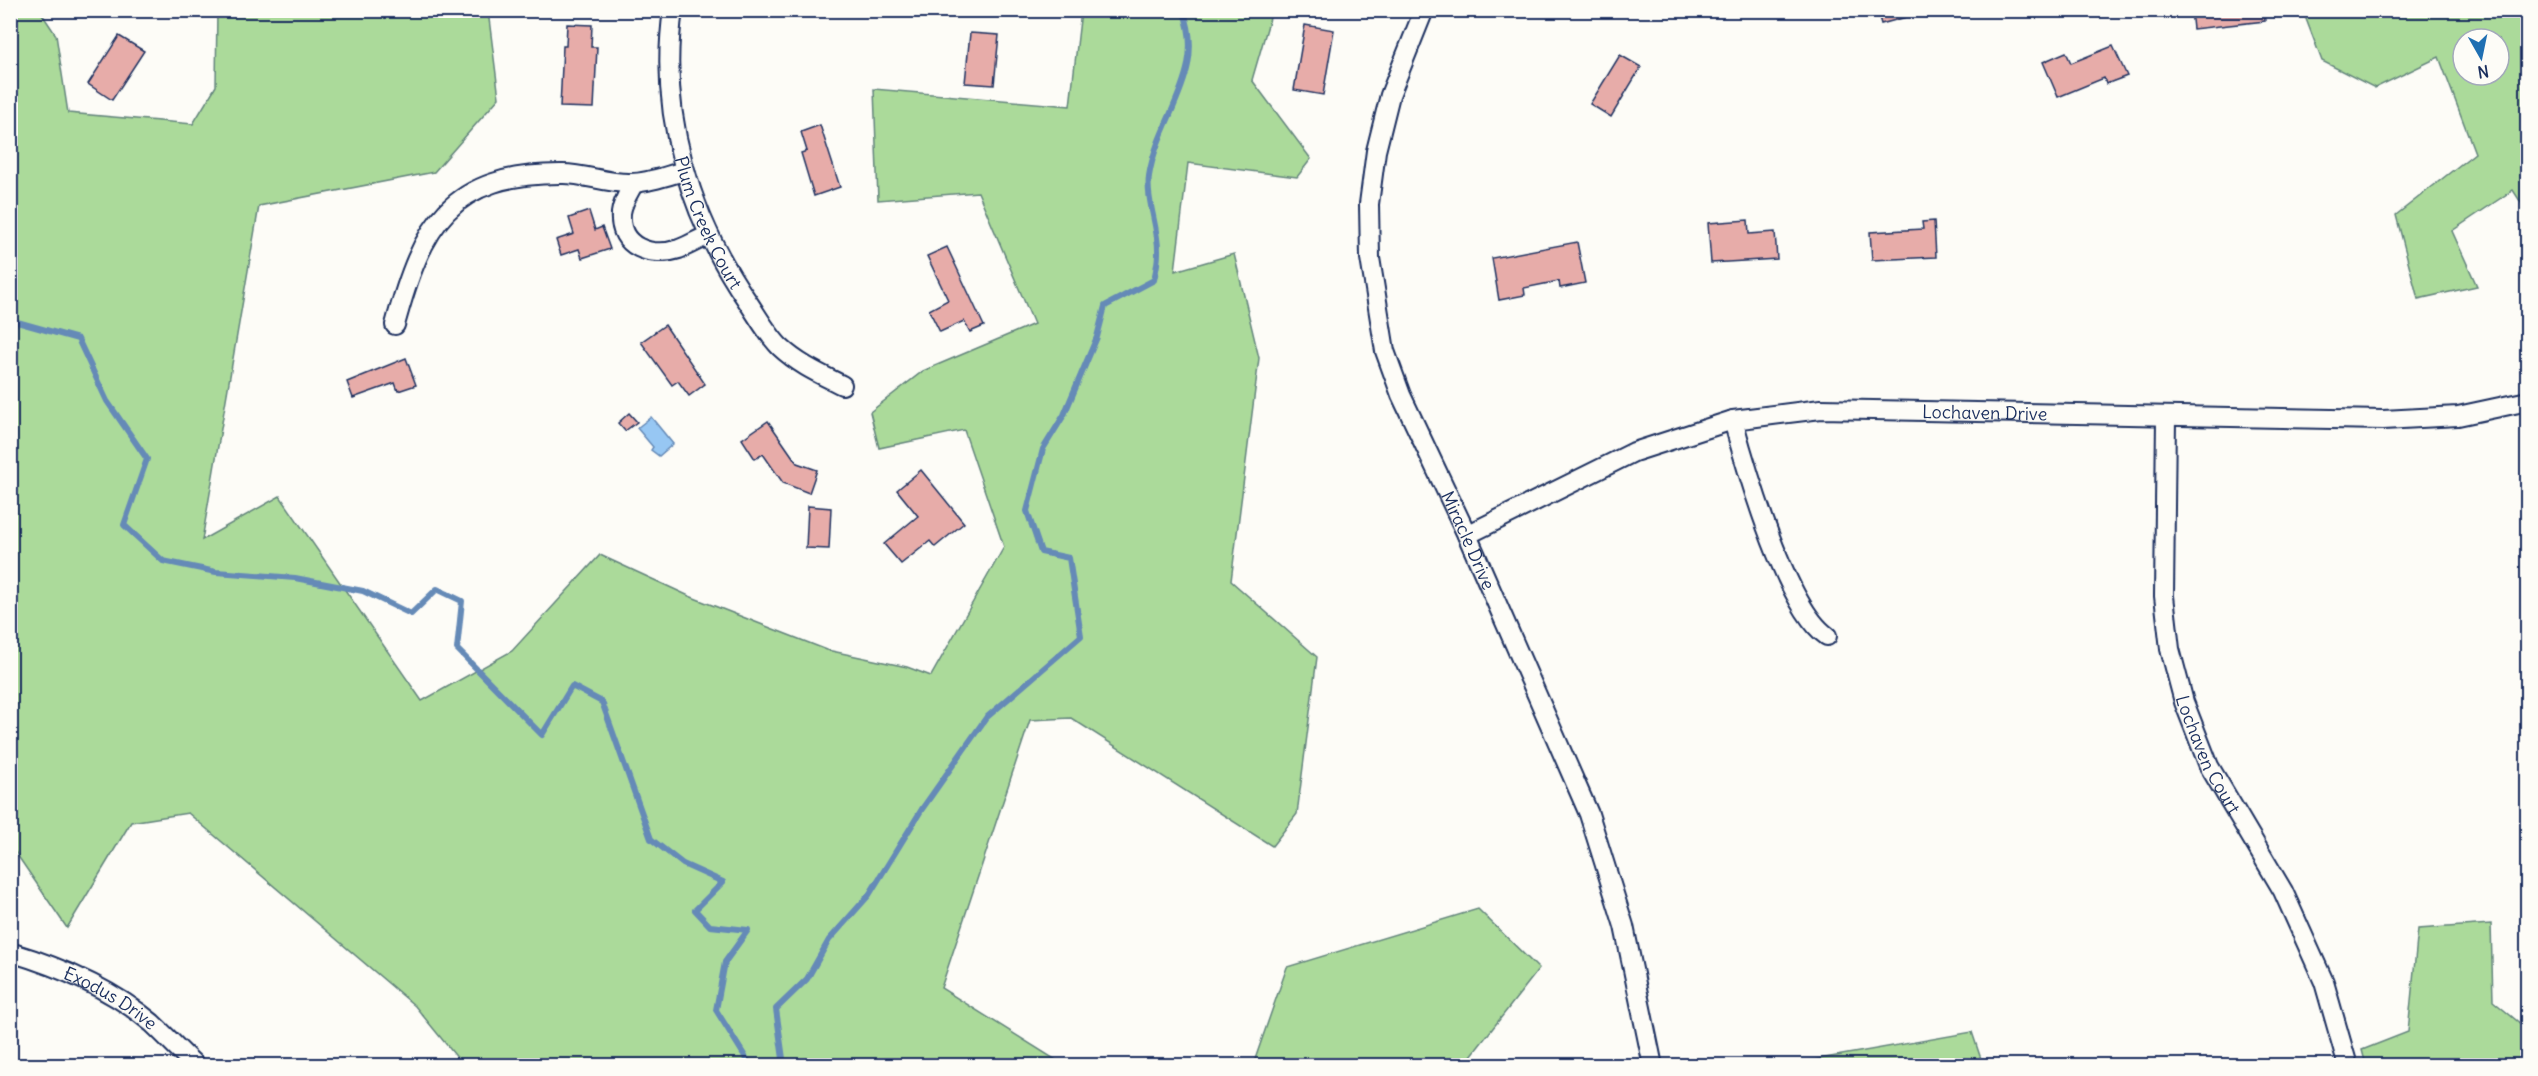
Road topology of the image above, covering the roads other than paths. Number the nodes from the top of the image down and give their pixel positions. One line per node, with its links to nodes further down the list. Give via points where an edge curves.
1 (673, 10): 3 (street, Plum Creek Court, via 670,93)
2 (1424, 10): 11 (street, Miracle Drive, via 1390,95 1376,151 1369,204 1370,258 1385,351 1401,395)
3 (685, 171): 4 (street); 5 (street, Plum Creek Court)
4 (634, 183): 5 (street, via 621,213 625,237 632,245 642,251 658,252 678,249); 6 (street, via 565,174 506,178 479,187 455,203 432,228 415,262)
5 (709, 235): 7 (street, Plum Creek Court, via 724,267 778,345 796,361)
6 (395, 325)
7 (842, 385)
8 (2528, 401): 9 (street, Lochaven Drive, via 2458,416 2383,420)
9 (2166, 418): 10 (street, Lochaven Drive, via 1821,409); 16 (street, Lochaven Court, via 2164,596 2170,649 2184,702 2210,766 2283,891 2324,982)
10 (1733, 420): 11 (street, Lochaven Drive, via 1634,452); 12 (street, via 1782,567 1815,627)
11 (1467, 535): 15 (street, Miracle Drive, via 1589,814 1624,926)
12 (1827, 636)
13 (10, 952): 14 (street, Exodus Drive, via 53,965 110,995 151,1023)
14 (196, 1065)
15 (1653, 1065)
16 (2348, 1065)

